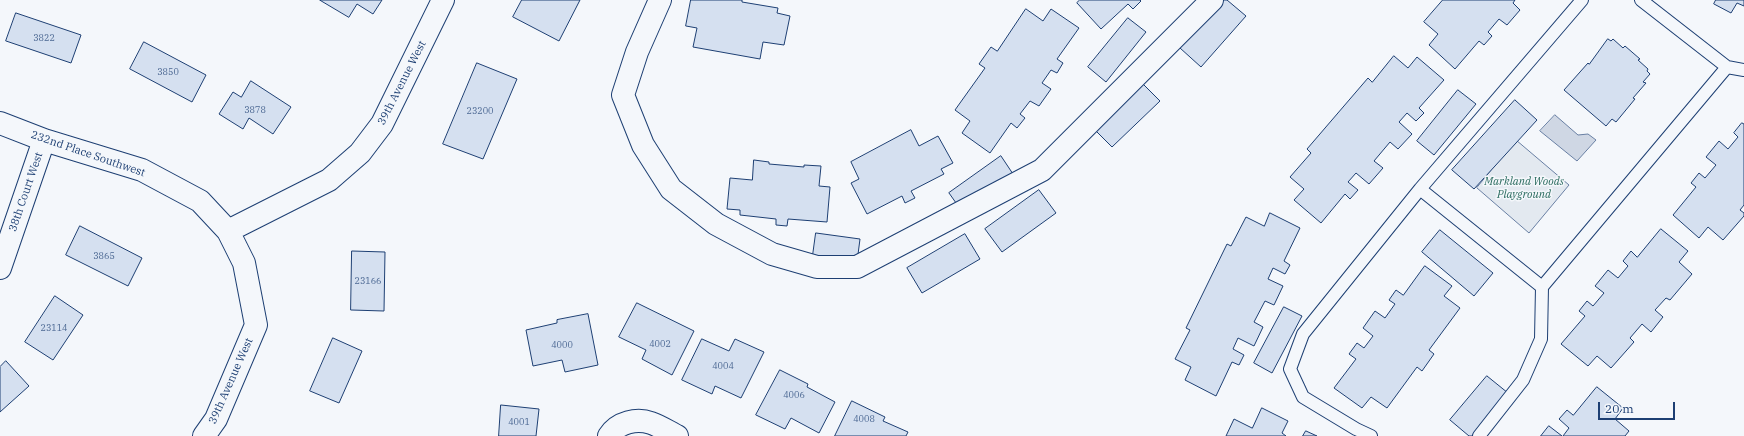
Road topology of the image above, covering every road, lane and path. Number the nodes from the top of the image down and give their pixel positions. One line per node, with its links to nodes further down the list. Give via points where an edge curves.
1 (443, 0): 11 (street, 39th Avenue West, via 382,124 360,152 329,180)
2 (660, 0): 3 (street, via 637,52 623,96 643,145 671,189 716,224 772,254 817,267 857,268 1042,170)
3 (1212, 0)
4 (1582, 0): 10 (lane)
5 (1640, 0): 6 (lane)
6 (1727, 67): 7 (lane); 13 (lane)
7 (1744, 70)
8 (0, 123): 9 (street, 232nd Place Southwest)
9 (44, 140): 11 (street, 232nd Place Southwest, via 142,170 200,201); 12 (street, 38th Court West)
10 (1420, 189): 13 (lane); 18 (lane, via 1303,334 1290,369 1303,397)
11 (228, 231): 14 (street, 232nd Place Southwest, via 244,263)
12 (0, 268)
13 (1542, 287): 19 (lane, via 1541,339 1523,380)
14 (256, 325): 15 (street, 39th Avenue West, via 216,419)
15 (204, 436)
16 (610, 436): 17 (street, via 613,430 628,422 651,423)
17 (677, 436)
18 (1371, 436)
19 (1479, 436)

